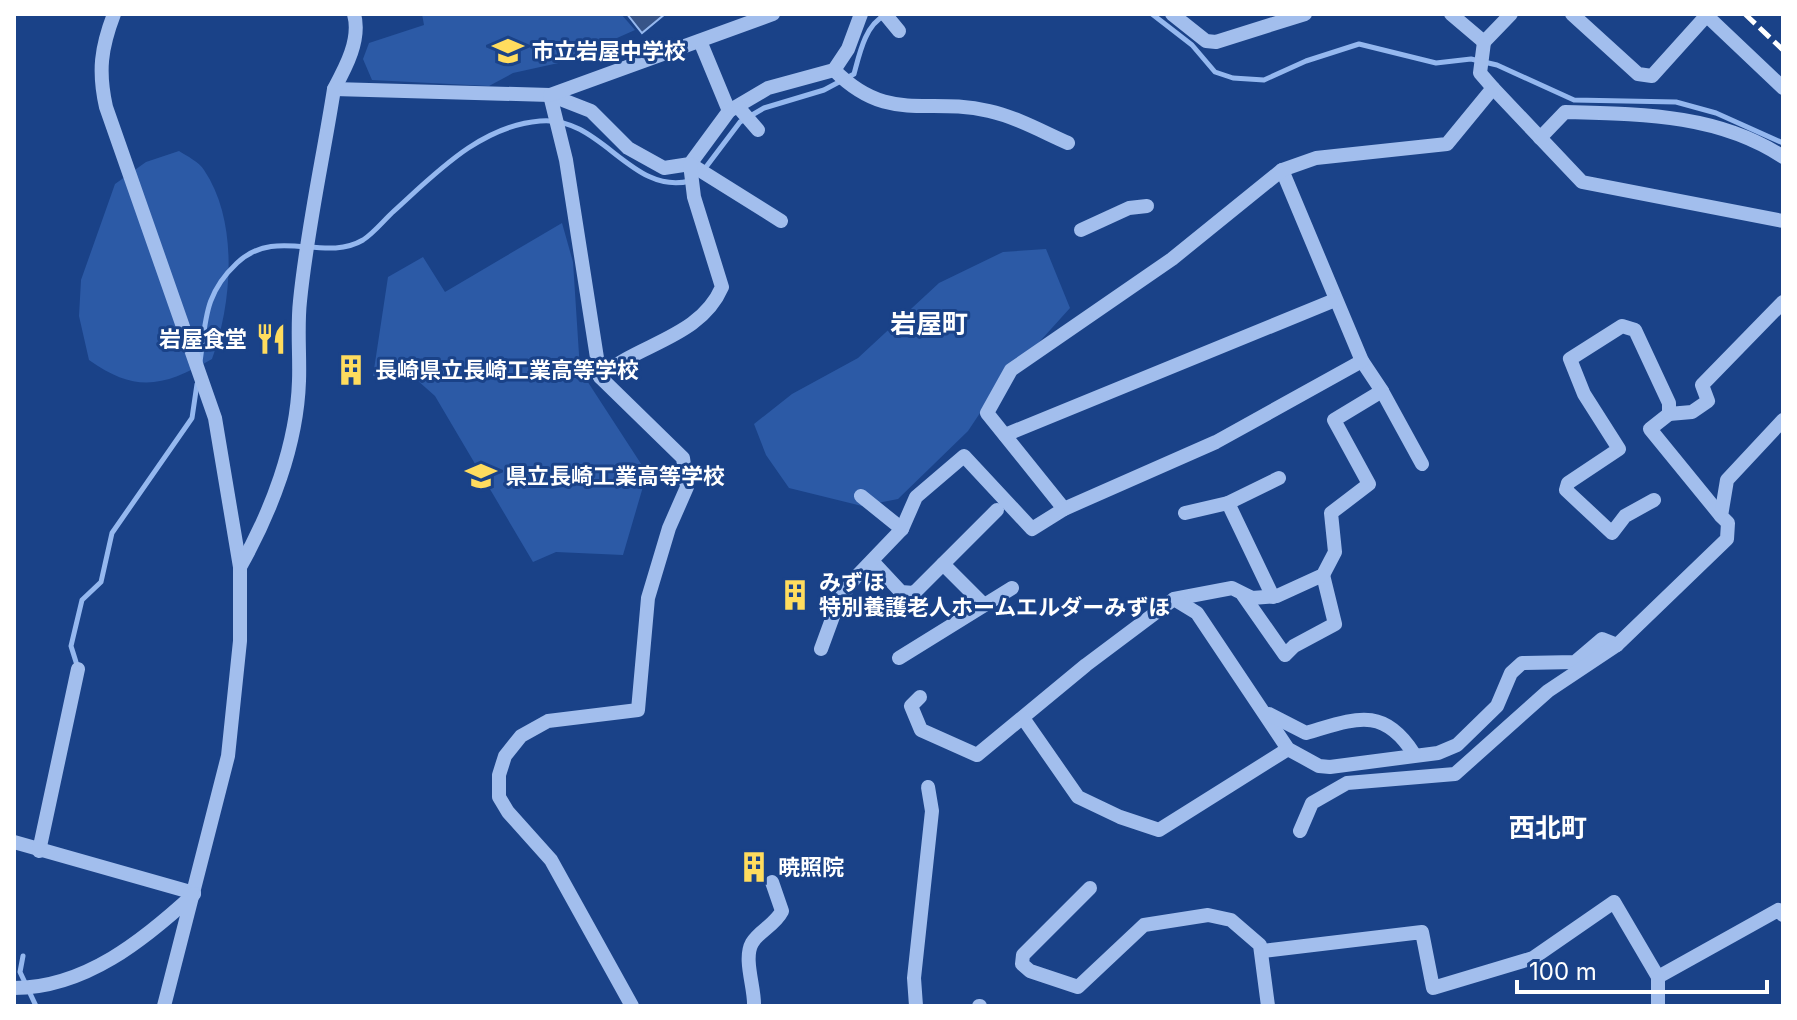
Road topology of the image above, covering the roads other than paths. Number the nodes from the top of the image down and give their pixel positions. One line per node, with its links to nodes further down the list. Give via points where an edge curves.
1 (114, 14): 52 (street, via 102,45 103,96 205,391 223,454)
2 (354, 14): 19 (street, via 358,28)
3 (773, 14): 14 (street)
4 (861, 14): 16 (street)
5 (885, 14): 13 (street)
6 (1172, 14): 12 (street, via 1206,41 1216,42)
7 (1305, 14): 12 (street)
8 (1451, 14): 15 (street)
9 (1511, 14): 15 (street)
10 (1572, 14): 11 (street, via 1638,74 1652,76)
11 (1706, 15): 18 (street)
12 (1286, 16)
13 (899, 31)
14 (700, 41): 20 (street); 21 (street)
15 (1484, 46): 17 (street, via 1480,73)
16 (834, 70): 21 (street, via 768,88); 24 (street, via 855,91 898,105 988,110)
17 (1493, 88): 23 (street); 27 (street, via 1447,144 1316,158)
18 (1783, 88)
19 (334, 89): 20 (street); 52 (street, via 299,303 299,384 293,419 280,479)
20 (550, 95): 26 (street, via 591,111 628,148 664,168); 35 (street)
21 (734, 109): 22 (street); 26 (street)
22 (758, 130)
23 (1540, 138): 25 (street, via 1565,112 1668,115 1759,141); 30 (street, via 1582,182)
24 (1068, 143)
25 (1783, 157)
26 (690, 164): 29 (street); 35 (street, via 694,197 722,287 704,315)
27 (1282, 170): 32 (street); 39 (street, via 1172,259 1011,370 987,413)
28 (1147, 206): 31 (street, via 1129,208)
29 (781, 221)
30 (1783, 221)
31 (1081, 230)
32 (1335, 300): 34 (street); 39 (street)
33 (1783, 302): 37 (street, via 1702,385 1708,401 1692,412)
34 (1362, 361): 36 (street); 45 (street, via 1216,442)
35 (600, 377): 80 (street, via 683,458 687,487 648,598 638,710 548,721 521,736 505,756 499,797 551,860)
36 (1382, 391): 40 (street); 53 (street, via 1334,420 1369,484 1331,513 1335,552)
37 (1669, 414): 43 (street, via 1669,403 1635,330 1622,326 1570,359 1584,394 1619,449 1568,483 1566,490 1612,533 1625,516); 48 (street, via 1650,429)
38 (1783, 420): 48 (street, via 1727,480)
39 (1005, 435): 45 (street)
40 (1422, 464)
41 (1279, 478): 44 (street)
42 (861, 496): 49 (street)
43 (1654, 500)
44 (1228, 503): 47 (street); 56 (street)
45 (1064, 509): 49 (street, via 1032,529 964,456 916,497)
46 (997, 510): 51 (street)
47 (1185, 513)
48 (1721, 516): 59 (street, via 1728,523 1727,539)
49 (902, 529): 50 (street)
50 (873, 562): 51 (street, via 901,592 914,593); 60 (street, via 839,600)
51 (943, 564): 58 (street)
52 (240, 567): 74 (street, via 240,641 228,756)
53 (1323, 575): 55 (street, via 1335,624 1285,655); 56 (street)
54 (1012, 588): 58 (street)
55 (1243, 595): 56 (street); 57 (street, via 1232,588)
56 (1273, 597)
57 (1174, 599): 64 (street, via 1197,613); 65 (street)
58 (984, 605): 61 (street)
59 (1617, 645): 67 (street, via 1602,639 1575,662 1522,663 1511,673 1497,706 1457,745); 69 (street, via 1548,691 1455,774 1347,783 1312,803)
60 (821, 649)
61 (899, 658)
62 (78, 669): 71 (street)
63 (920, 697): 65 (street, via 911,706 921,730 977,755)
64 (1265, 712): 66 (street); 67 (street, via 1306,733 1367,718 1383,721 1401,733)
65 (1023, 718): 66 (street, via 1078,797 1159,830)
66 (1288, 749): 67 (street, via 1330,767)
67 (1414, 754)
68 (928, 787): 82 (street, via 932,811 914,978)
69 (1300, 831)
70 (14, 842): 71 (street)
71 (39, 851): 74 (street)
72 (772, 882): 81 (street, via 782,911 776,923 752,941)
73 (1090, 888): 76 (street, via 1023,955 1022,964 1030,971 1078,987 1144,925 1196,916 1231,920)
74 (194, 893): 78 (street, via 119,954 65,982); 79 (street)
75 (1783, 915): 77 (street, via 1778,910)
76 (1263, 951): 77 (street, via 1422,932 1433,988 1533,958 1614,902); 83 (street)
77 (1658, 977): 84 (street)
78 (15, 988)
79 (164, 1006)
80 (632, 1006)
81 (754, 1006)
82 (916, 1006)
83 (1268, 1006)
84 (1658, 1006)

